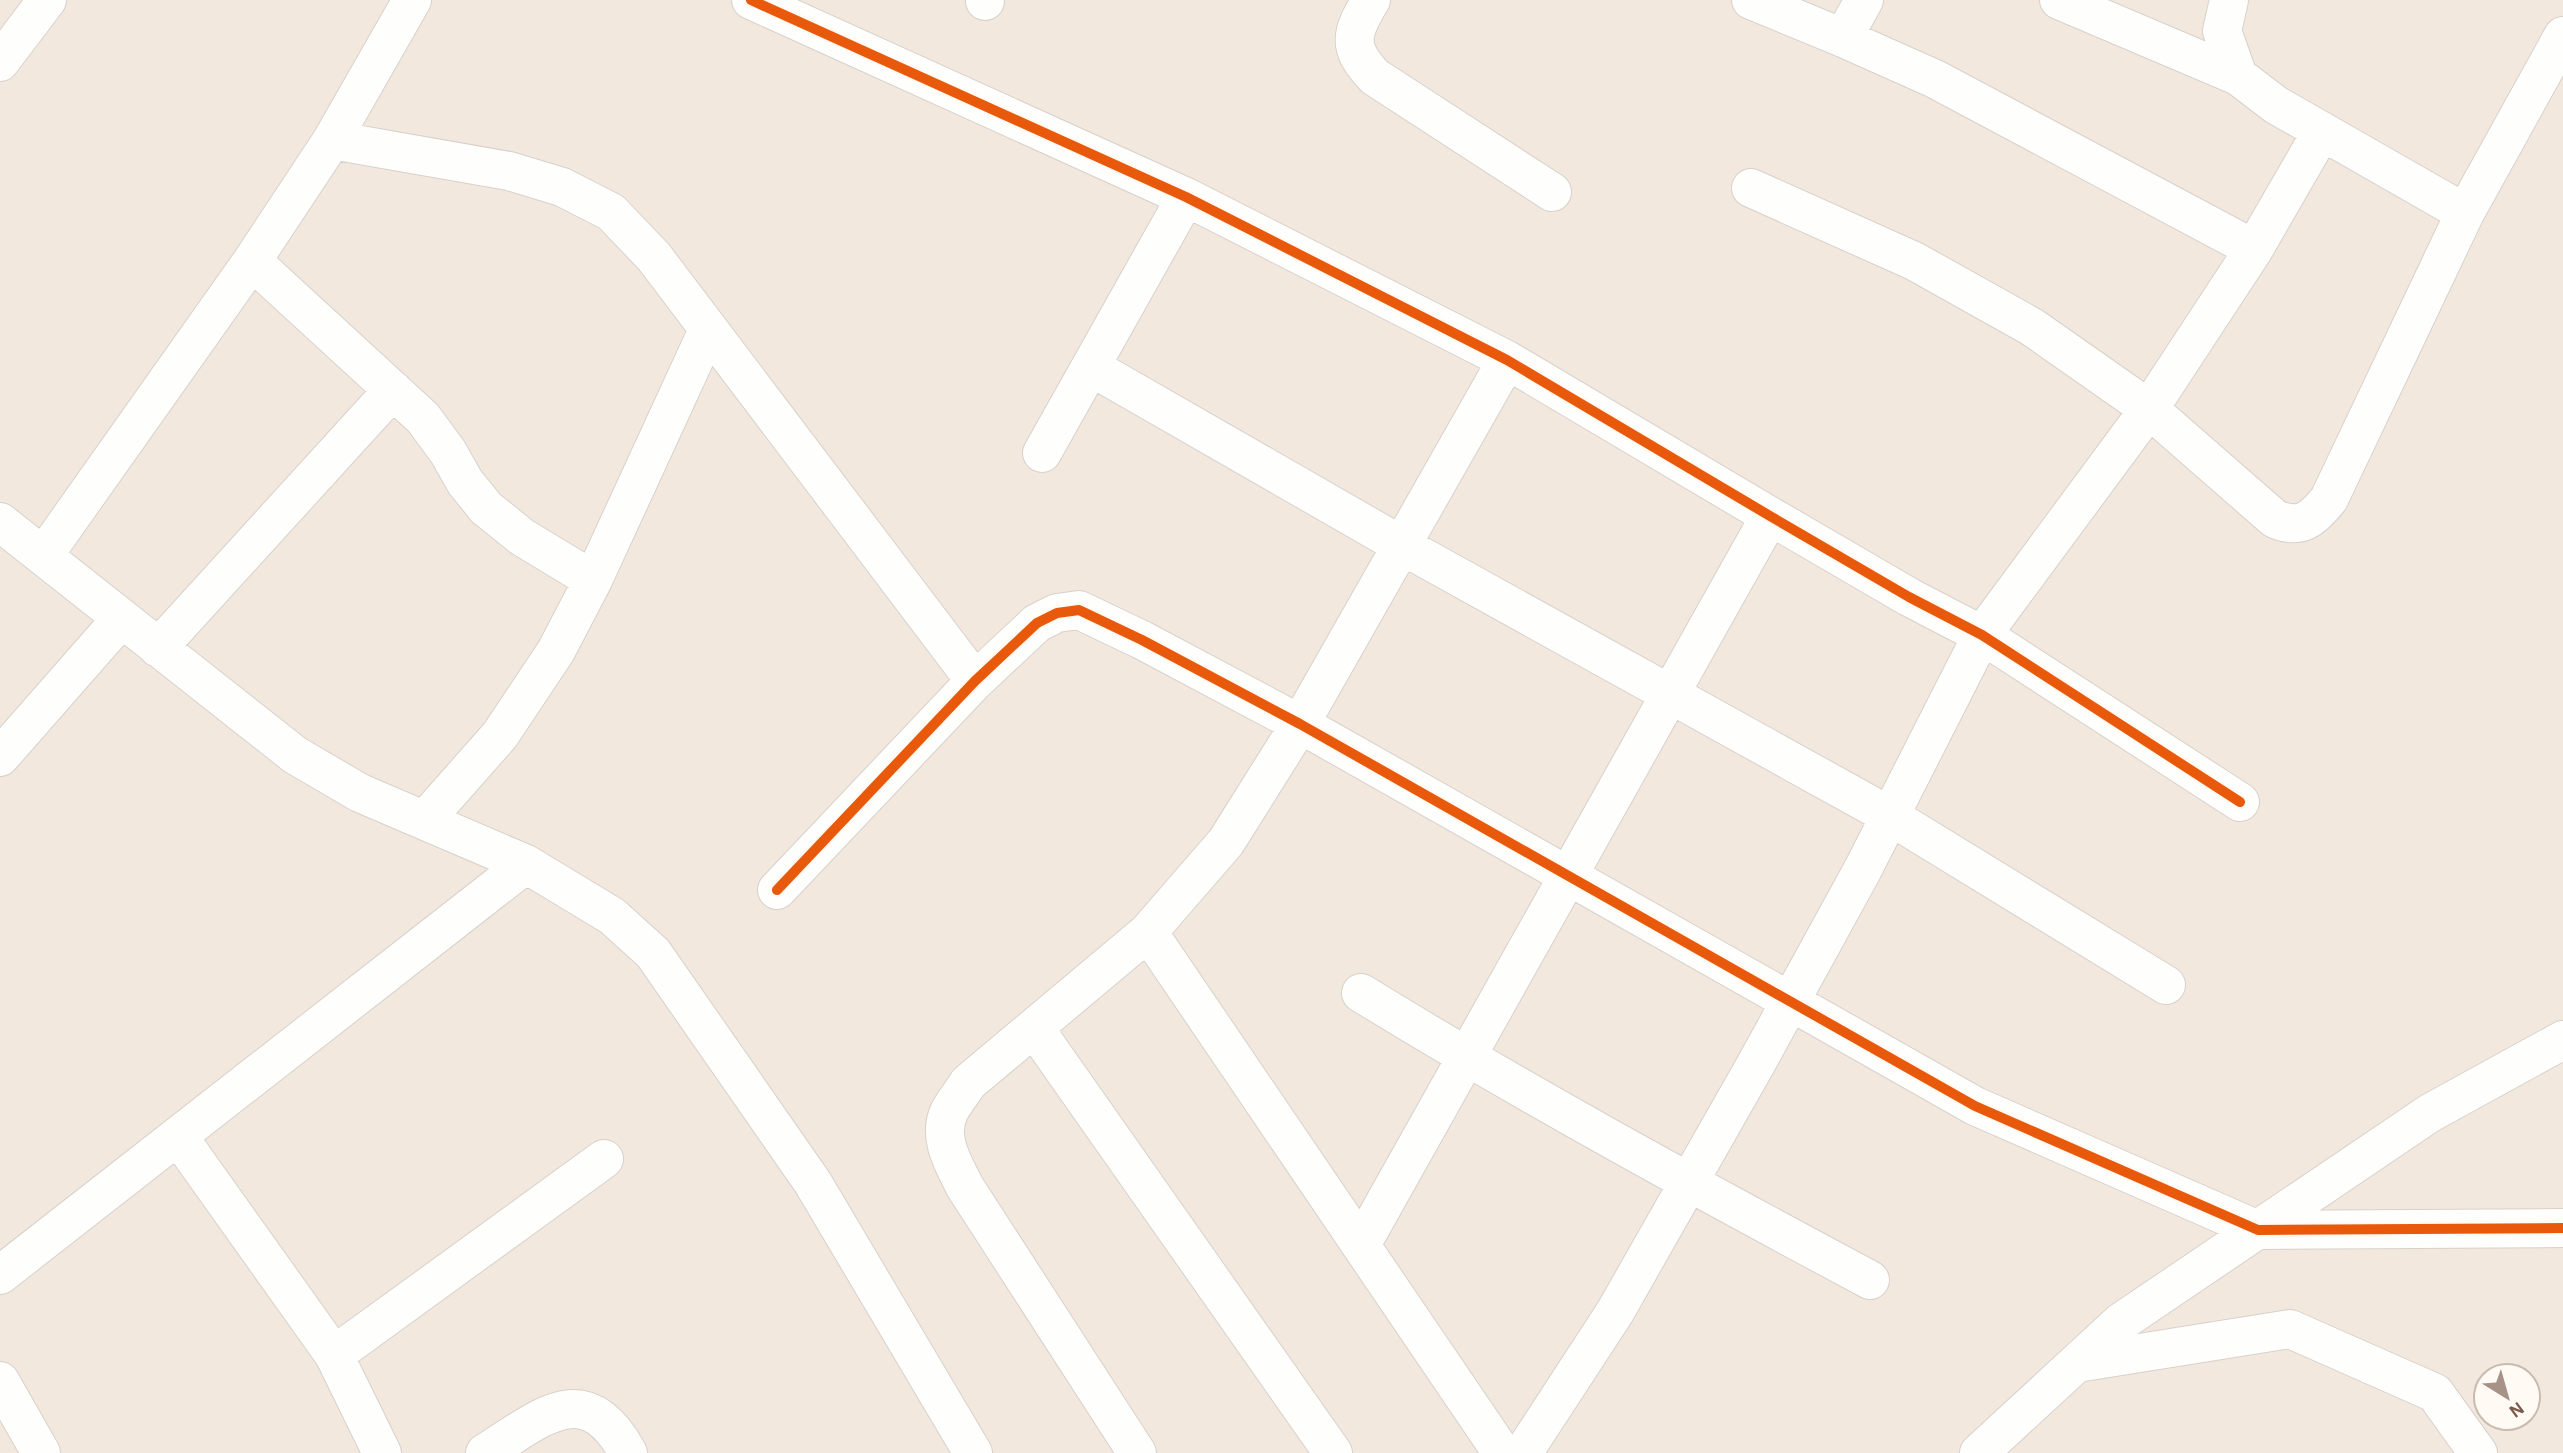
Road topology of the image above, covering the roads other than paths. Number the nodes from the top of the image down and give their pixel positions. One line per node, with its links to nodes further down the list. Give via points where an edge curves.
1 (47, 0): 11 (street)
2 (412, 0): 14 (street)
3 (751, 0): 17 (street)
4 (1371, 0): 16 (street, via 1353,37 1362,65)
5 (1751, 0): 10 (street)
6 (1864, 0): 10 (street)
7 (2059, 0): 12 (street)
8 (2229, 0): 12 (street, via 2222,31)
9 (2563, 36): 18 (street)
10 (1843, 38): 19 (street, via 1935,79)
11 (0, 62)
12 (2238, 76): 13 (street)
13 (2322, 131): 18 (street); 19 (street)
14 (332, 140): 20 (street); 21 (street, via 509,171 562,187 611,212 654,257)
15 (1751, 188): 25 (street, via 1914,261 2032,327)
16 (1552, 192)
17 (1186, 197): 22 (street); 23 (street)
18 (2465, 213): 25 (street, via 2329,499 2315,516 2288,524 2275,519)
19 (2254, 249): 25 (street)
20 (252, 261): 24 (street); 30 (street)
21 (708, 330): 31 (street); 35 (street)
22 (1507, 360): 27 (street); 29 (street)
23 (1091, 368): 26 (street); 29 (street)
24 (393, 390): 31 (street, via 423,418 486,508 522,537); 34 (street)
25 (2149, 409): 33 (street)
26 (1042, 453)
27 (1770, 516): 33 (street); 36 (street)
28 (0, 522): 30 (street)
29 (1401, 545): 36 (street); 37 (street)
30 (44, 555): 32 (street)
31 (593, 580): 41 (street, via 556,651 500,734)
32 (122, 618): 34 (street); 38 (street)
33 (1982, 635): 39 (street); 40 (street)
34 (158, 648): 41 (street, via 295,755 360,793)
35 (975, 681): 37 (street, via 1037,623 1057,613 1079,610); 44 (street)
36 (1670, 694): 40 (street); 43 (street)
37 (1300, 724): 43 (street); 45 (street, via 1226,842)
38 (0, 757)
39 (2240, 802)
40 (1890, 816): 46 (street); 48 (street)
41 (425, 820): 42 (street)
42 (526, 864): 52 (street); 67 (street, via 612,916 653,953 813,1183)
43 (1567, 877): 48 (street); 51 (street)
44 (777, 890)
45 (1148, 932): 49 (street); 57 (street)
46 (2166, 985)
47 (1361, 993): 51 (street)
48 (1790, 1000): 54 (street); 56 (street, via 1975,1106)
49 (1035, 1029): 68 (street, via 968,1083 948,1114 945,1138 965,1187); 69 (street)
50 (2563, 1040): 56 (street, via 2430,1112)
51 (1466, 1057): 54 (street); 57 (street)
52 (178, 1136): 58 (street); 60 (street)
53 (604, 1159): 60 (street)
54 (1688, 1182): 59 (street); 71 (street, via 1615,1312)
55 (2563, 1228): 56 (street)
56 (2258, 1230): 61 (street, via 2121,1322)
57 (1361, 1245): 70 (street)
58 (0, 1275)
59 (1870, 1280)
60 (334, 1355): 64 (street)
61 (2077, 1363): 72 (street); 73 (street, via 2290,1329 2435,1393)
62 (0, 1381): 63 (street)
63 (41, 1453)
64 (382, 1453)
65 (485, 1453): 66 (street, via 550,1412 573,1407 608,1424)
66 (628, 1453)
67 (973, 1453)
68 (1137, 1453)
69 (1333, 1453)
70 (1502, 1453)
71 (1522, 1453)
72 (1979, 1453)
73 (2478, 1453)

